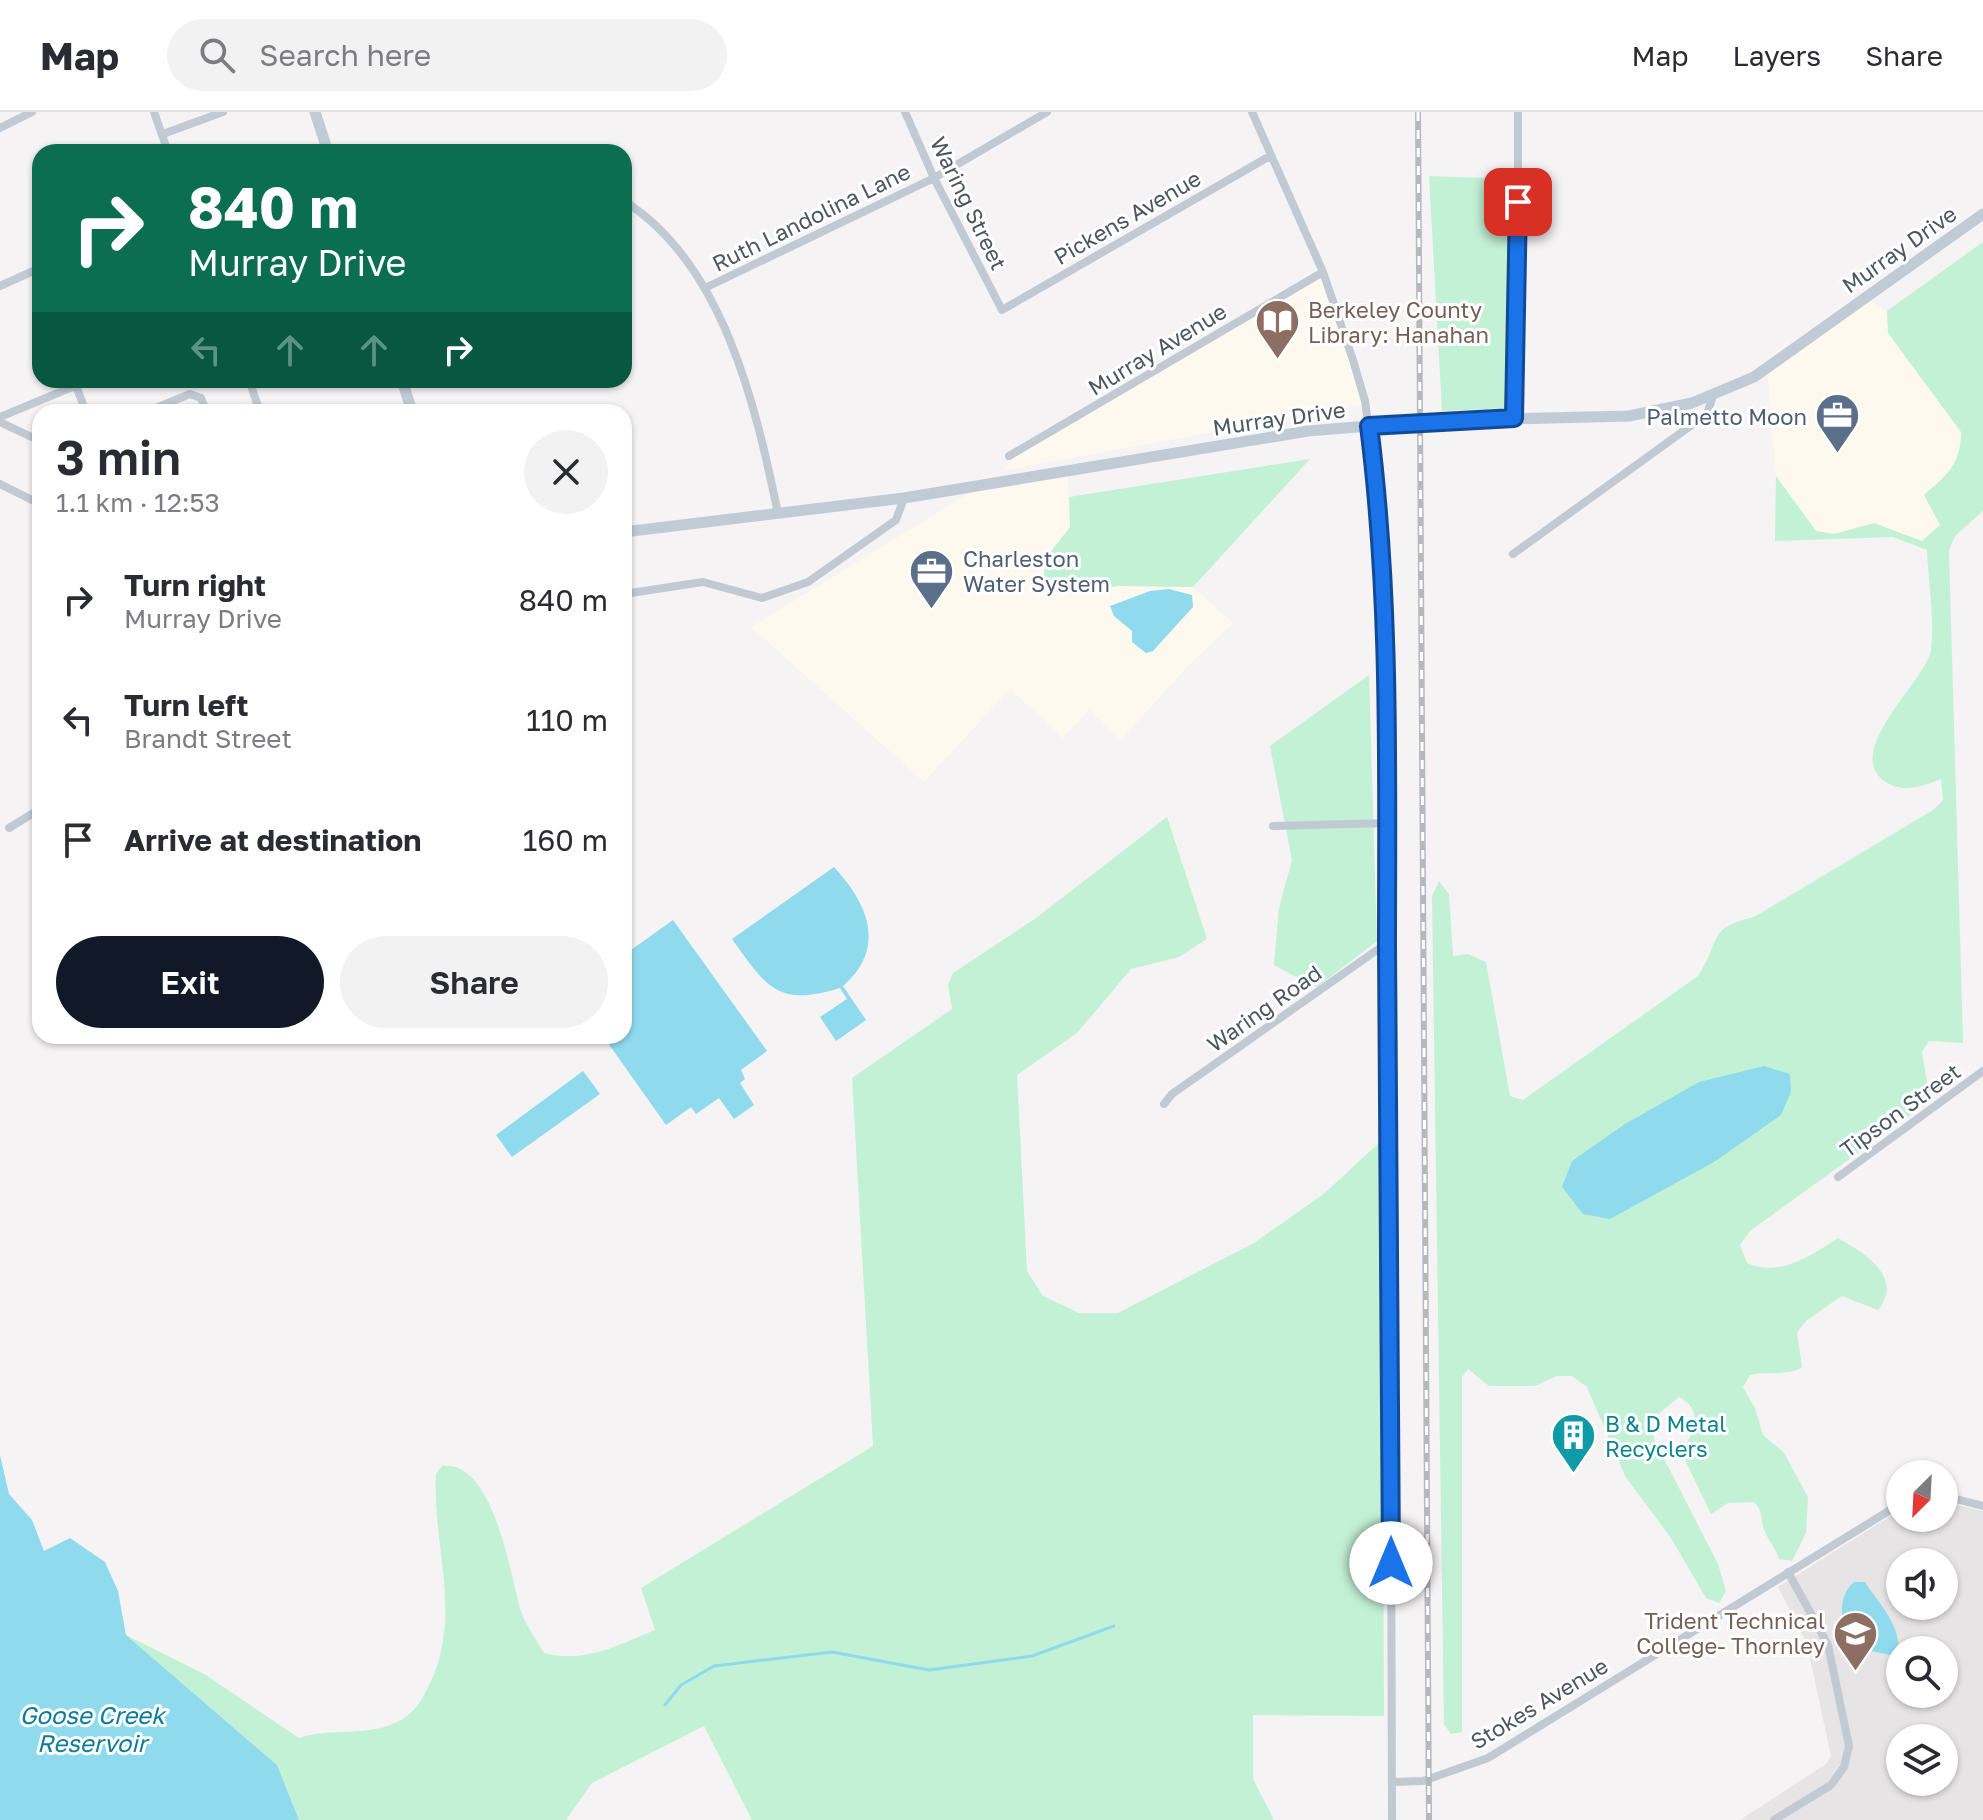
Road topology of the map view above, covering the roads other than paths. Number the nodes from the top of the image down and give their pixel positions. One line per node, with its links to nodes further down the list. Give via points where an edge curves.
1 (32, 112): 10 (street)
2 (154, 112): 11 (street)
3 (223, 112): 11 (street)
4 (315, 112): 13 (street)
5 (905, 112): 15 (street, Waring Street)
6 (1047, 112): 15 (street, Ruth Landolina Lane)
7 (1266, 112): 9 (street)
8 (1518, 112): 29 (street)
9 (1253, 114): 14 (street)
10 (0, 128)
11 (163, 134): 12 (street)
12 (166, 144)
13 (325, 144)
14 (1270, 156): 19 (street); 22 (street, Pickens Avenue)
15 (934, 178): 21 (street, Ruth Landolina Lane); 22 (street, Waring Street)
16 (632, 206): 21 (street, via 678,248)
17 (1983, 214): 24 (street, Murray Drive, via 1754,377)
18 (32, 272): 20 (street)
19 (1323, 272): 31 (street); 33 (street, Murray Avenue)
20 (0, 286)
21 (705, 288): 37 (street, via 761,429)
22 (1002, 310)
23 (71, 388): 25 (street)
24 (1713, 396): 29 (street, Murray Drive, via 1629,416); 39 (street, via 1707,414)
25 (35, 404)
26 (166, 404): 27 (street, via 190,394)
27 (204, 404)
28 (32, 405): 30 (street)
29 (1514, 418): 31 (street, Murray Drive)
30 (0, 419): 32 (street)
31 (1369, 426): 35 (street, Murray Drive, via 1308,431); 42 (street, via 1384,591)
32 (32, 437)
33 (1009, 456)
34 (0, 484): 36 (street)
35 (904, 498): 37 (street, Murray Drive); 40 (street, via 896,520 808,582 762,598 703,582)
36 (32, 500)
37 (778, 514): 38 (street, Murray Drive)
38 (632, 531)
39 (1513, 554)
40 (632, 593)
41 (32, 814): 44 (street)
42 (1389, 823): 43 (street); 45 (street)
43 (1273, 826)
44 (9, 828)
45 (1387, 943): 47 (street, Waring Road); 53 (street)
46 (1983, 1071): 48 (street, Tipson Street)
47 (1164, 1104)
48 (1838, 1177)
49 (1958, 1500): 50 (street)
50 (1983, 1506)
51 (1886, 1512): 52 (street, Stokes Avenue)
52 (1788, 1572): 53 (street, Stokes Avenue, via 1488,1758 1423,1781); 55 (street, via 1828,1645 1849,1746 1844,1767 1831,1785)
53 (1392, 1782): 54 (street)
54 (1392, 1820)
55 (1774, 1820)

